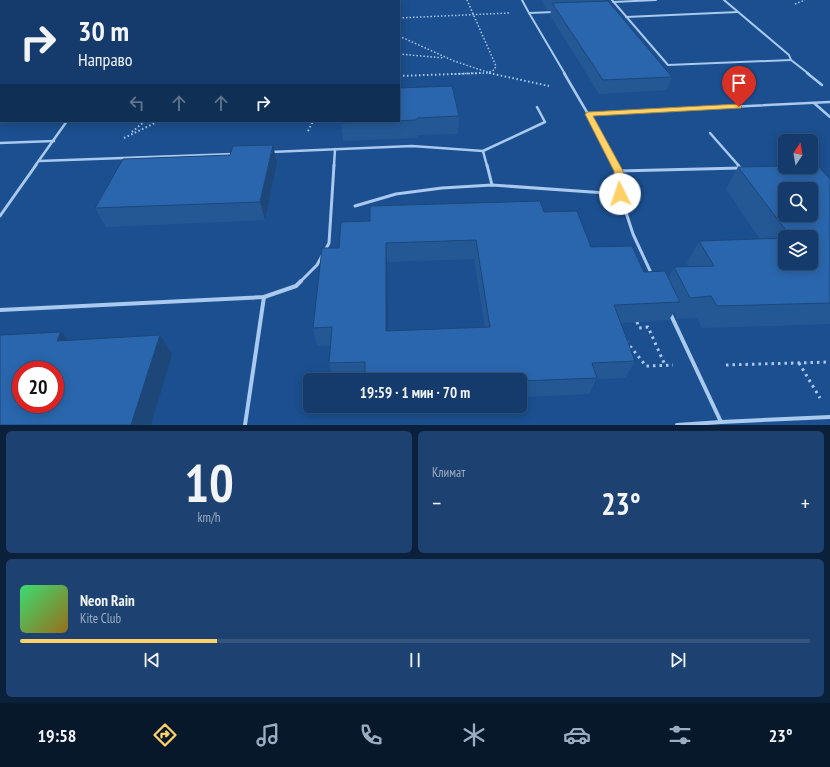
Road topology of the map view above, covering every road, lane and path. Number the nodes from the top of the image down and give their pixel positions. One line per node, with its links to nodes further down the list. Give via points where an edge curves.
1 (467, 0): 13 (path)
2 (522, 0): 11 (lane)
3 (656, 0): 6 (lane)
4 (724, 0): 12 (lane)
5 (804, 0): 7 (path)
6 (613, 1): 9 (lane)
7 (795, 4)
8 (612, 9): 9 (lane)
9 (620, 9): 14 (lane)
10 (559, 11): 11 (lane)
11 (529, 12): 13 (path); 23 (lane)
12 (738, 12): 14 (lane); 19 (lane)
13 (473, 15): 15 (path); 20 (path, via 496,66)
14 (626, 17): 19 (lane, via 668,65)
15 (400, 18)
16 (400, 36): 18 (path)
17 (400, 54): 18 (path)
18 (446, 58): 20 (path)
19 (792, 60): 22 (lane)
20 (487, 73): 21 (path); 23 (path)
21 (400, 76)
22 (822, 85)
23 (575, 91): 27 (lane)
24 (830, 102): 25 (lane)
25 (814, 103): 27 (lane); 28 (lane)
26 (537, 107): 36 (lane, via 545,122)
27 (588, 114): 42 (lane)
28 (830, 117)
29 (66, 122): 33 (lane)
30 (144, 122): 32 (path)
31 (710, 133): 40 (lane)
32 (128, 135)
33 (54, 141): 34 (lane); 39 (lane)
34 (0, 143)
35 (335, 149): 36 (lane, via 412,146); 37 (lane); 48 (lane, via 329,243 317,265 296,286)
36 (483, 151): 43 (lane)
37 (268, 152)
38 (236, 154): 39 (lane)
39 (39, 161): 46 (lane)
40 (740, 168): 41 (lane); 42 (lane)
41 (747, 169)
42 (618, 171): 44 (lane)
43 (492, 185): 44 (lane); 45 (lane, via 396,194)
44 (620, 194): 47 (lane, via 633,234)
45 (355, 206)
46 (0, 216)
47 (654, 278)
48 (264, 297): 50 (lane); 62 (lane)
49 (667, 306): 55 (lane)
50 (0, 310)
51 (637, 322): 56 (path, via 639,328 648,328)
52 (624, 339): 56 (path, via 646,366)
53 (830, 362): 54 (path)
54 (798, 363): 57 (path); 58 (path)
55 (694, 364): 56 (path); 60 (lane)
56 (665, 365)
57 (726, 365)
58 (809, 380)
59 (830, 417): 60 (lane)
60 (721, 422): 61 (lane)
61 (693, 424): 63 (lane)
62 (245, 425)
63 (677, 425)

